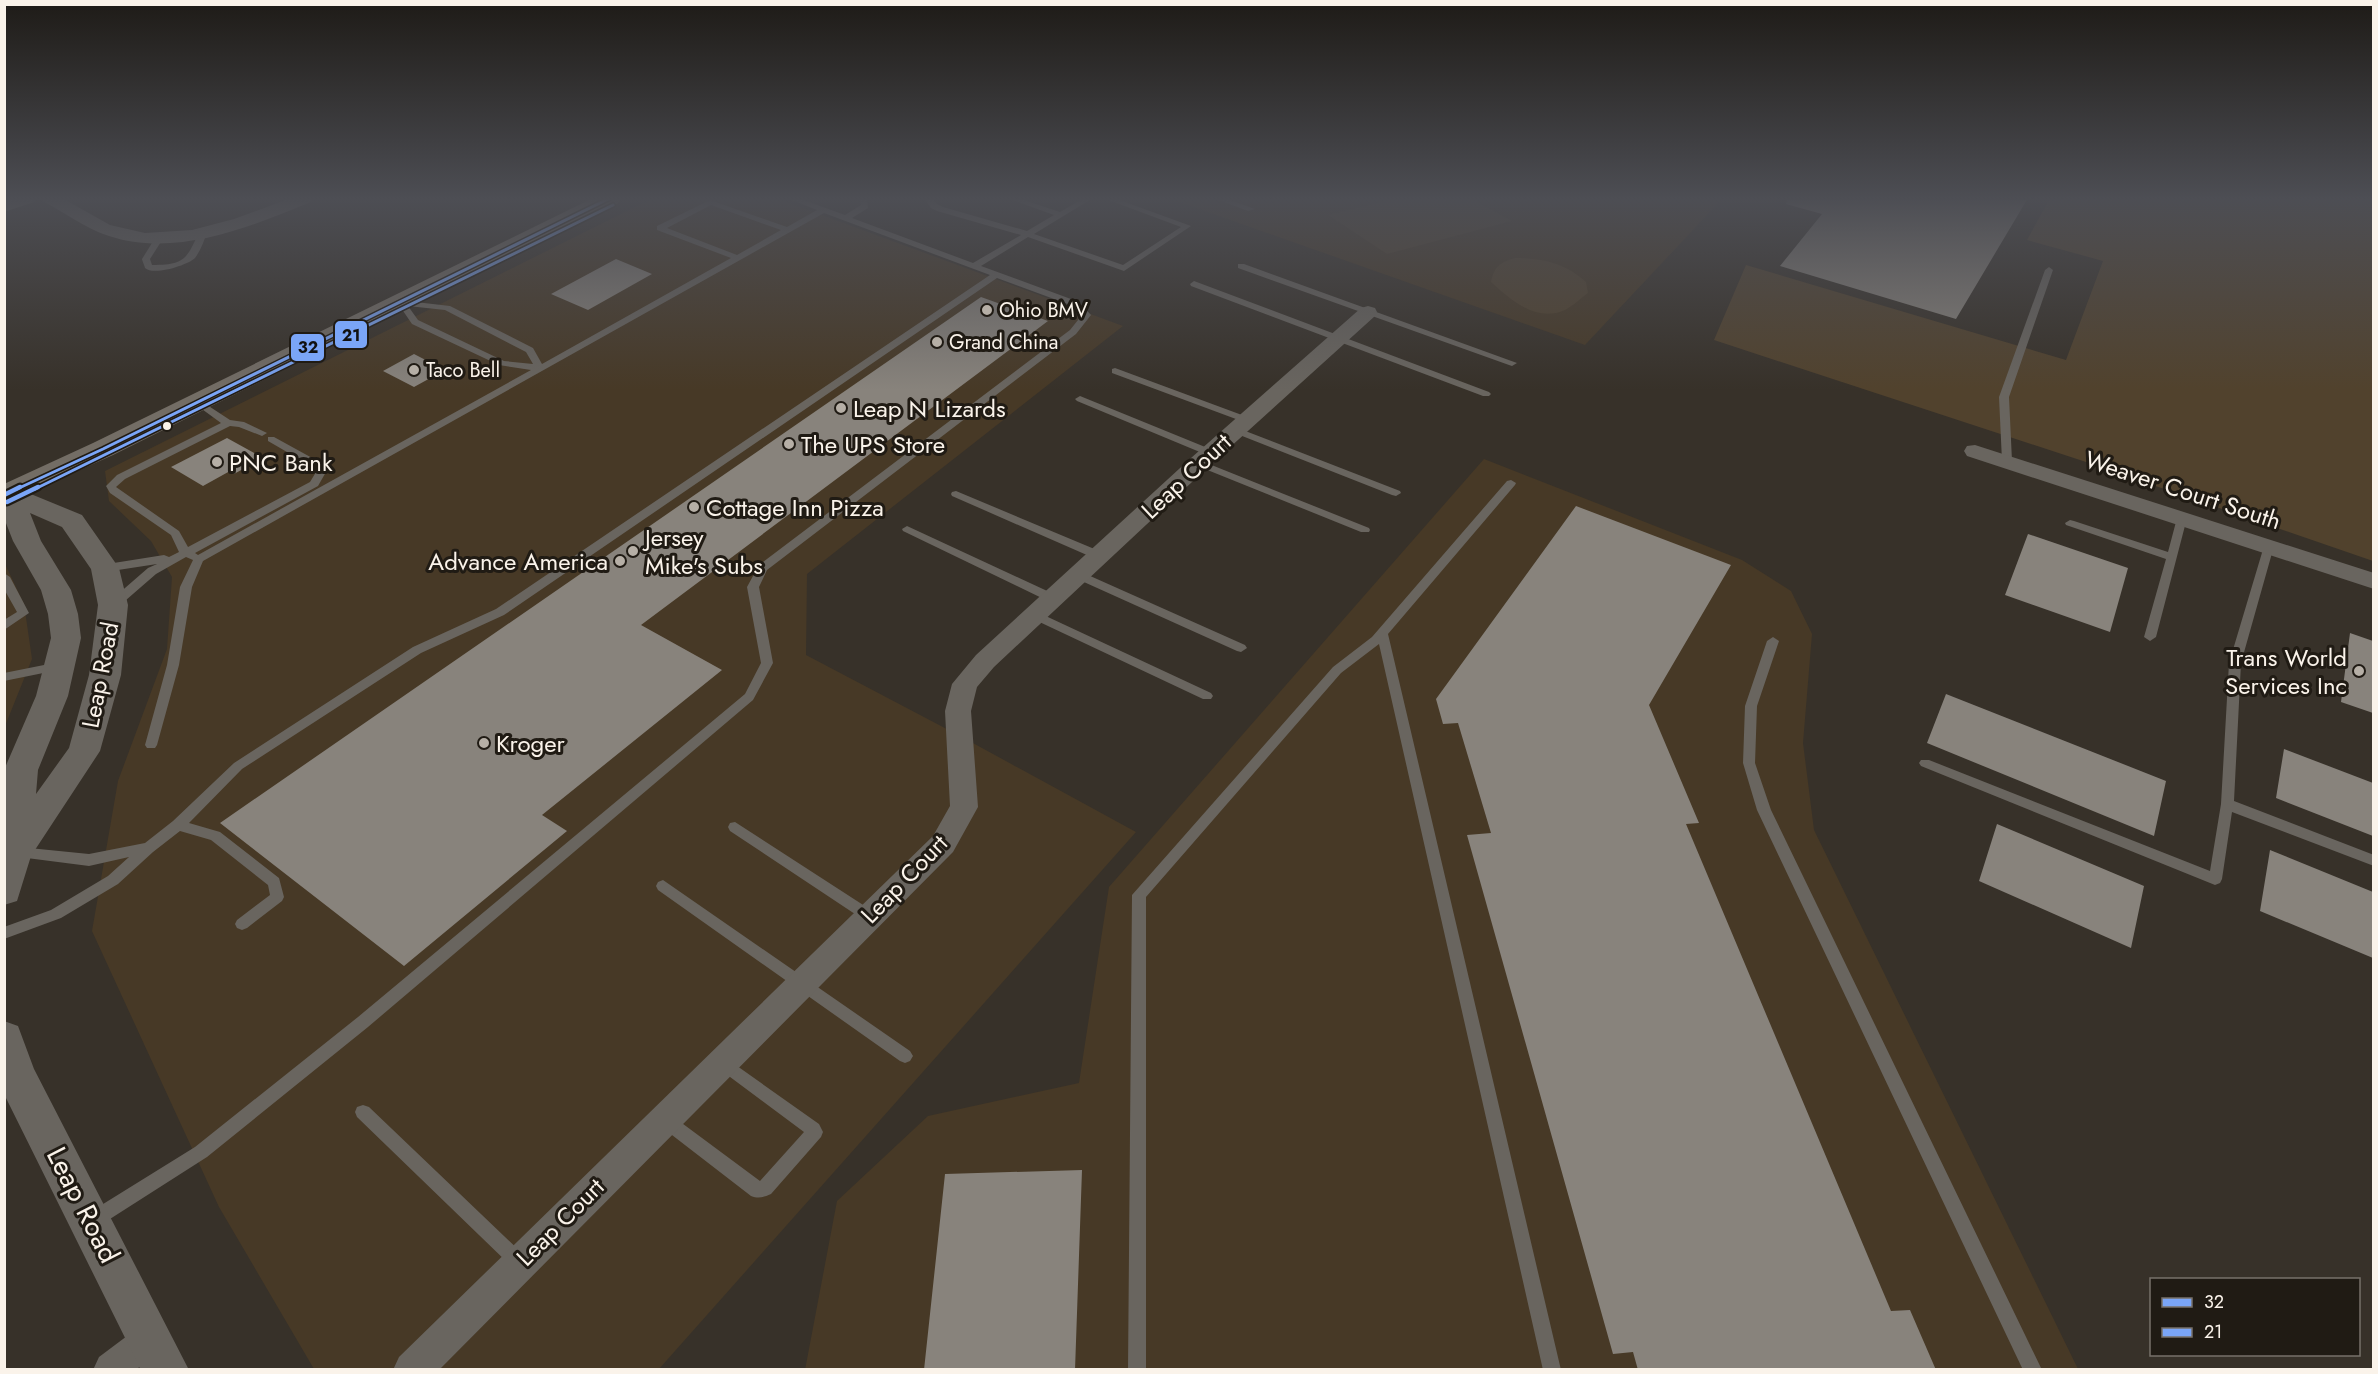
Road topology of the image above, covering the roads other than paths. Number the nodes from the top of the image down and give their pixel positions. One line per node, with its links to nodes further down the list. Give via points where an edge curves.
1 (147, 262): 2 (lane, via 149,267 167,268)
2 (188, 262)
3 (481, 262): 14 (main road)
4 (731, 262): 18 (lane)
5 (964, 262): 9 (lane)
6 (981, 262): 9 (lane)
7 (1108, 262): 8 (lane, via 1124,268)
8 (1133, 262)
9 (974, 266): 12 (lane)
10 (1241, 266): 15 (lane)
11 (2049, 270): 27 (lane, via 2004,397)
12 (997, 274): 59 (lane, via 509,606 417,650 238,766); 75 (lane, via 1076,304 1087,315 1072,332 763,568 753,587 767,663 750,697 363,1022 201,1152)
13 (1194, 284): 16 (lane)
14 (401, 302): 18 (lane, via 415,322 502,363); 18 (lane, via 447,308 530,350); 22 (main road)
15 (1368, 312): 16 (street, Leap Court); 17 (lane)
16 (1337, 339): 20 (lane); 24 (street, Leap Court)
17 (1512, 363)
18 (538, 368): 40 (lane)
19 (1115, 371): 24 (lane)
20 (1486, 394)
21 (1080, 399): 26 (lane)
22 (198, 402): 23 (lane); 29 (main road)
23 (228, 423): 37 (lane, via 121,477 111,486 175,533); 37 (lane, via 241,424 267,436 310,461 321,472 314,484)
24 (1241, 425): 26 (street, Leap Court); 30 (lane)
25 (1975, 451): 27 (street, Weaver Court South)
26 (1205, 458): 35 (lane); 38 (street, Leap Court)
27 (2007, 461): 32 (street, Weaver Court South)
28 (1511, 483): 48 (lane)
29 (6, 493): 41 (street, Leap Road, via 72,521); 52 (street, Leap Road, via 27,541 56,590 66,638)
30 (1396, 493)
31 (956, 494): 38 (lane)
32 (2182, 518): 36 (street, Weaver Court South); 39 (lane)
33 (2070, 523): 39 (lane)
34 (907, 529): 46 (lane)
35 (1365, 530)
36 (2269, 546): 44 (street, Weaver Court South); 57 (lane, via 2235,663)
37 (185, 552): 40 (lane); 41 (lane, via 155,562); 45 (lane, via 152,571)
38 (1100, 556): 42 (street, Leap Court)
39 (2172, 557): 49 (lane)
40 (199, 559): 55 (lane, via 186,587 173,665)
41 (105, 568): 45 (street, Leap Road)
42 (1079, 575): 46 (street, Leap Court); 51 (lane)
43 (4, 577): 47 (lane, via 23,613)
44 (2373, 580)
45 (113, 605): 62 (street, Leap Road, via 105,675 84,751)
46 (1045, 607): 54 (lane); 66 (street, Leap Court, via 965,684 958,711 964,807 943,844)
47 (4, 626)
48 (1382, 633): 80 (lane, via 1337,670 1139,895); 81 (lane)
49 (2150, 637)
50 (1773, 641): 82 (lane, via 1751,706 1749,763 1764,810)
51 (1241, 648)
52 (59, 666): 53 (lane); 58 (street, Leap Road, via 52,696 21,770)
53 (4, 677)
54 (1207, 696)
55 (151, 745)
56 (1925, 762): 57 (lane, via 2215,879)
57 (2227, 804): 63 (lane)
58 (11, 814): 62 (street, Leap Road)
59 (178, 825): 61 (lane); 67 (lane, via 215,836 274,882 278,897)
60 (735, 827): 66 (lane)
61 (148, 848): 62 (lane, via 89,860); 68 (lane, via 113,880 56,914)
62 (15, 852): 65 (street, Leap Road)
63 (2373, 861)
64 (663, 886): 69 (lane)
65 (4, 890)
66 (869, 916): 69 (street, Leap Court)
67 (242, 924)
68 (4, 933)
69 (802, 983): 71 (lane); 72 (street, Leap Court)
70 (4, 1039): 75 (street, Leap Road, via 16,1075)
71 (905, 1056)
72 (722, 1062): 74 (street, Leap Court); 74 (lane, via 815,1132 765,1188 758,1190)
73 (363, 1112): 76 (lane)
74 (664, 1119): 76 (street, Leap Court)
75 (91, 1221): 77 (street, Leap Road)
76 (520, 1262): 79 (street, Leap Court)
77 (159, 1355): 78 (street)
78 (112, 1370)
79 (411, 1370)
80 (1137, 1370)
81 (1552, 1370)
82 (2033, 1370)

